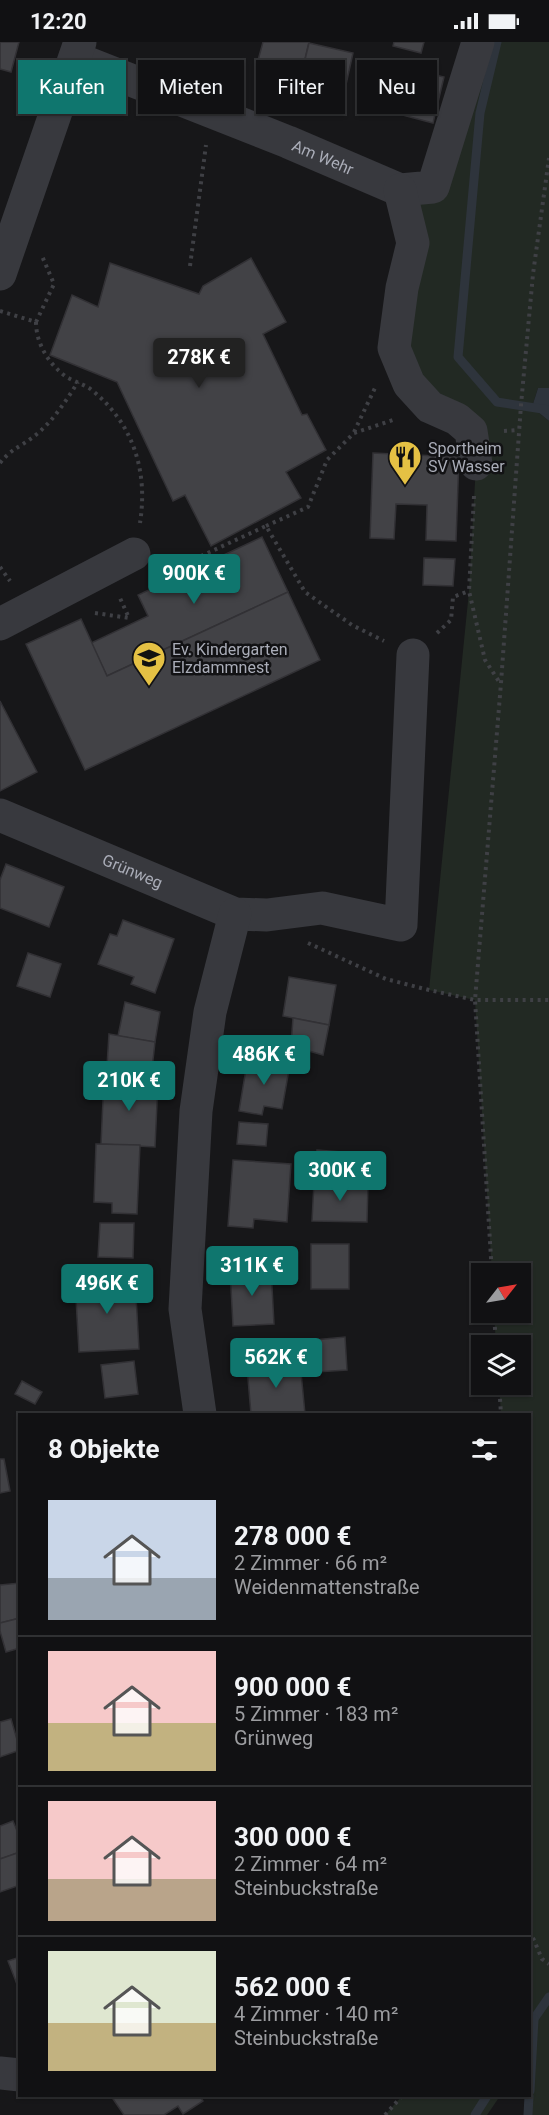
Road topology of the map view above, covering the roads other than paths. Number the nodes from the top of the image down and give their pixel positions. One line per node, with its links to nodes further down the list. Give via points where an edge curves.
1 (478, 42): 3 (street, Am Wehr, via 433,187)
2 (78, 50): 3 (street, Am Wehr, via 213,112); 4 (street)
3 (400, 189): 5 (street, via 413,243 393,348 409,384 430,407 457,418 471,431)
4 (0, 274)
5 (476, 464)
6 (134, 554): 7 (street)
7 (0, 624)
8 (412, 655): 10 (street, Grünweg, via 401,925 322,908 267,915)
9 (0, 815): 10 (street, Grünweg)
10 (235, 914): 11 (street, via 210,1012 196,1111 185,1309)
11 (200, 1413)
12 (0, 2073): 13 (street)
13 (18, 2075)

